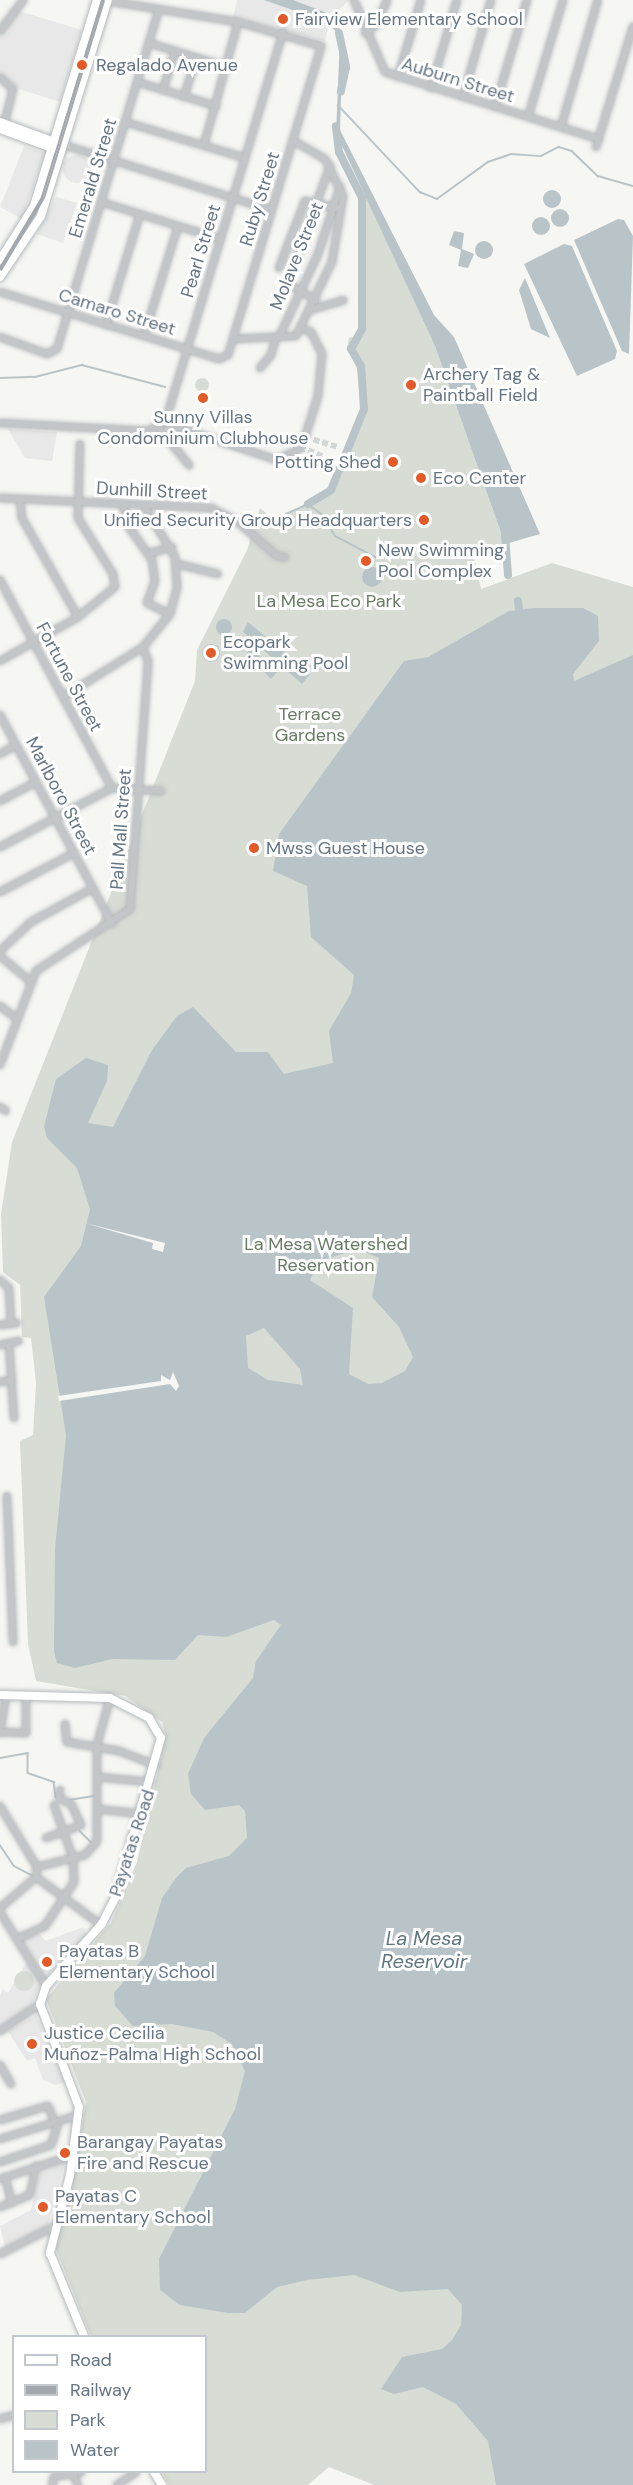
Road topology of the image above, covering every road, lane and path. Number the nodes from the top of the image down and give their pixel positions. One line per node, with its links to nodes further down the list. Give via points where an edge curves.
1 (23, 0): 15 (street)
2 (97, 0): 37 (main road)
3 (106, 0): 12 (street); 40 (main road)
4 (354, 0): 17 (street, Auburn Street)
5 (387, 0): 17 (street, via 377,24)
6 (422, 0): 23 (street)
7 (458, 0): 25 (street)
8 (491, 0): 28 (street)
9 (527, 0): 30 (street)
10 (563, 0): 31 (street)
11 (598, 0): 33 (street)
12 (159, 10): 13 (street); 18 (street, Emerald Street)
13 (238, 22): 16 (street); 21 (street)
14 (633, 27): 35 (street)
15 (0, 31)
16 (283, 32): 36 (street, Ruby Street, via 321,46); 41 (street, Pearl Street)
17 (365, 33): 23 (street, Auburn Street, via 382,69)
18 (149, 43): 19 (street); 24 (street, Emerald Street)
19 (175, 51): 20 (street); 26 (street)
20 (196, 58): 21 (street); 27 (street)
21 (227, 67): 29 (street)
22 (0, 77): 34 (street, via 14,88)
23 (398, 77): 25 (street, Auburn Street)
24 (137, 82): 26 (street); 32 (street, Emerald Street)
25 (431, 88): 28 (street, Auburn Street)
26 (164, 90): 27 (street)
27 (184, 97): 29 (street)
28 (463, 97): 30 (street, Auburn Street)
29 (216, 106): 38 (street)
30 (495, 107): 31 (street, Auburn Street)
31 (528, 117): 33 (street, Auburn Street)
32 (126, 122): 38 (street); 42 (street, Emerald Street)
33 (561, 127): 35 (street, Auburn Street)
34 (1, 129): 37 (main road)
35 (599, 139): 39 (street)
36 (294, 141): 43 (street); 49 (street, Ruby Street)
37 (53, 145): 40 (main road); 51 (main road)
38 (204, 145): 41 (street)
39 (596, 147)
40 (65, 148): 42 (street); 53 (main road)
41 (245, 158): 45 (street, Pearl Street)
42 (113, 162): 45 (street); 46 (street, Emerald Street)
43 (330, 165): 44 (street); 47 (street)
44 (340, 186): 48 (street, Molave Street); 50 (street)
45 (232, 198): 49 (street); 55 (street, Pearl Street)
46 (102, 202): 52 (street); 64 (street, Emerald Street)
47 (318, 203): 48 (street); 57 (street, via 305,201); 60 (street, via 288,285)
48 (334, 208): 50 (street); 60 (street, Molave Street)
49 (272, 210): 70 (street, Ruby Street)
50 (343, 210): 61 (street, via 332,262)
51 (32, 211): 53 (main road); 56 (main road)
52 (140, 214): 54 (street); 65 (street)
53 (41, 216): 58 (main road)
54 (178, 226): 55 (street); 67 (street)
55 (220, 239): 71 (street, Pearl Street)
56 (0, 260)
57 (279, 268)
58 (0, 277)
59 (0, 292): 64 (street, Camaro Street)
60 (301, 293): 61 (street); 69 (street, Molave Street)
61 (316, 300): 63 (street)
62 (344, 300): 63 (street)
63 (311, 310): 66 (street)
64 (68, 313): 65 (street, Camaro Street); 68 (street, Emerald Street, via 52,354)
65 (106, 324): 67 (street, Camaro Street)
66 (301, 328): 69 (street, via 294,337); 78 (street, via 311,332 322,354 318,396)
67 (144, 336): 71 (street, Camaro Street)
68 (0, 337)
69 (277, 337): 70 (street); 73 (street, Molave Street, via 272,355)
70 (233, 339): 72 (street, Ruby Street)
71 (186, 349): 72 (street, Camaro Street); 75 (street, Pearl Street)
72 (225, 359)
73 (260, 368)
74 (0, 423): 76 (street)
75 (165, 423): 77 (street); 79 (street, via 277,460 290,458)
76 (81, 428): 77 (street); 83 (street)
77 (159, 428): 80 (street)
78 (305, 437)
79 (300, 448)
80 (189, 465)
81 (0, 498): 82 (street, Dunhill Street)
82 (20, 500): 83 (street, Dunhill Street); 93 (street, via 22,518)
83 (76, 502): 84 (street, Dunhill Street); 93 (street, via 86,537 116,583)
84 (123, 505): 85 (street, Dunhill Street); 87 (street, via 129,527)
85 (144, 506): 86 (street); 88 (street, Dunhill Street, via 218,510 277,556)
86 (171, 547): 87 (street); 89 (street)
87 (150, 554): 92 (street, via 155,581 147,603)
88 (285, 557)
89 (177, 564): 90 (street); 92 (street)
90 (218, 574)
91 (0, 580): 94 (street, Fortune Street)
92 (170, 614): 95 (street)
93 (78, 617): 94 (street)
94 (34, 643): 96 (street); 97 (street, Fortune Street)
95 (143, 647): 97 (street); 102 (street, Pall Mall Street, via 148,661)
96 (0, 662)
97 (63, 697): 103 (street, Fortune Street)
98 (0, 715): 99 (street, Marlboro Street)
99 (16, 745): 100 (street); 101 (street, Marlboro Street)
100 (0, 754)
101 (36, 782): 105 (street); 106 (street, Marlboro Street)
102 (139, 787): 103 (street); 104 (street); 111 (street, Pall Mall Street, via 130,909)
103 (112, 788): 106 (street)
104 (161, 791)
105 (0, 801)
106 (55, 817): 107 (street); 108 (street, Marlboro Street)
107 (0, 847)
108 (74, 853): 109 (street, Marlboro Street); 110 (street)
109 (93, 888): 111 (street, Marlboro Street); 112 (street, via 31,922)
110 (0, 892)
111 (112, 924): 114 (street, Pall Mall Street, via 50,958)
112 (0, 951)
113 (0, 956): 114 (street)
114 (30, 981): 116 (street, Pall Mall Street)
115 (0, 1006): 116 (street)
116 (17, 1018): 117 (street, Pall Mall Street)
117 (1, 1061)
118 (0, 1280): 119 (street, via 9,1288 14,1324)
119 (0, 1326)
120 (19, 1341): 121 (street)
121 (9, 1343): 122 (street); 123 (street)
122 (0, 1345)
123 (12, 1380): 124 (street); 125 (street)
124 (0, 1382)
125 (14, 1418)
126 (7, 1496): 128 (street)
127 (0, 1526): 128 (street)
128 (8, 1526): 129 (street)
129 (13, 1642)
130 (3, 1695): 131 (main road, Payatas Road); 134 (street)
131 (26, 1695): 132 (main road, Payatas Road); 134 (street, via 24,1735)
132 (110, 1698): 135 (street); 136 (main road, Payatas Road, via 157,1727)
133 (65, 1724): 135 (street, via 67,1742)
134 (0, 1732)
135 (97, 1745): 136 (street); 137 (street)
136 (157, 1766): 138 (main road, Payatas Road)
137 (97, 1777): 138 (street); 142 (street)
138 (152, 1782): 143 (main road, Payatas Road)
139 (60, 1790): 146 (street, via 81,1825)
140 (54, 1805): 146 (street)
141 (0, 1806): 144 (street)
142 (97, 1809): 143 (street); 148 (street, via 96,1845)
143 (142, 1814): 153 (main road, Payatas Road, via 125,1875)
144 (8, 1820): 145 (street); 149 (street)
145 (0, 1822)
146 (64, 1833): 147 (street); 148 (street)
147 (46, 1838)
148 (73, 1858): 149 (street); 151 (street, via 74,1882)
149 (37, 1867): 150 (street)
150 (36, 1877): 151 (street); 152 (street)
151 (67, 1897): 153 (street); 154 (street, via 45,1926)
152 (0, 1910): 154 (street)
153 (101, 1924): 155 (main road, Payatas Road)
154 (17, 1939): 155 (street)
155 (46, 1986): 156 (main road, Payatas Road)
156 (40, 2004): 157 (street); 160 (main road)
157 (0, 2031)
158 (0, 2065): 159 (street)
159 (12, 2084)
160 (79, 2115): 162 (street); 164 (main road)
161 (0, 2120): 162 (street, via 48,2106)
162 (56, 2122): 163 (street); 165 (street, via 51,2145)
163 (0, 2139)
164 (74, 2155): 166 (street); 170 (main road)
165 (0, 2162)
166 (36, 2166): 167 (street); 168 (street, via 32,2192)
167 (2, 2178): 168 (street)
168 (12, 2203): 169 (street)
169 (0, 2207)
170 (53, 2227): 171 (street); 172 (main road, via 52,2261)
171 (0, 2254)
172 (83, 2335)
173 (78, 2473): 175 (street)
174 (135, 2473): 178 (street)
175 (73, 2474): 176 (street, via 54,2477); 177 (street)
176 (52, 2485)
177 (78, 2485)
178 (117, 2485)

